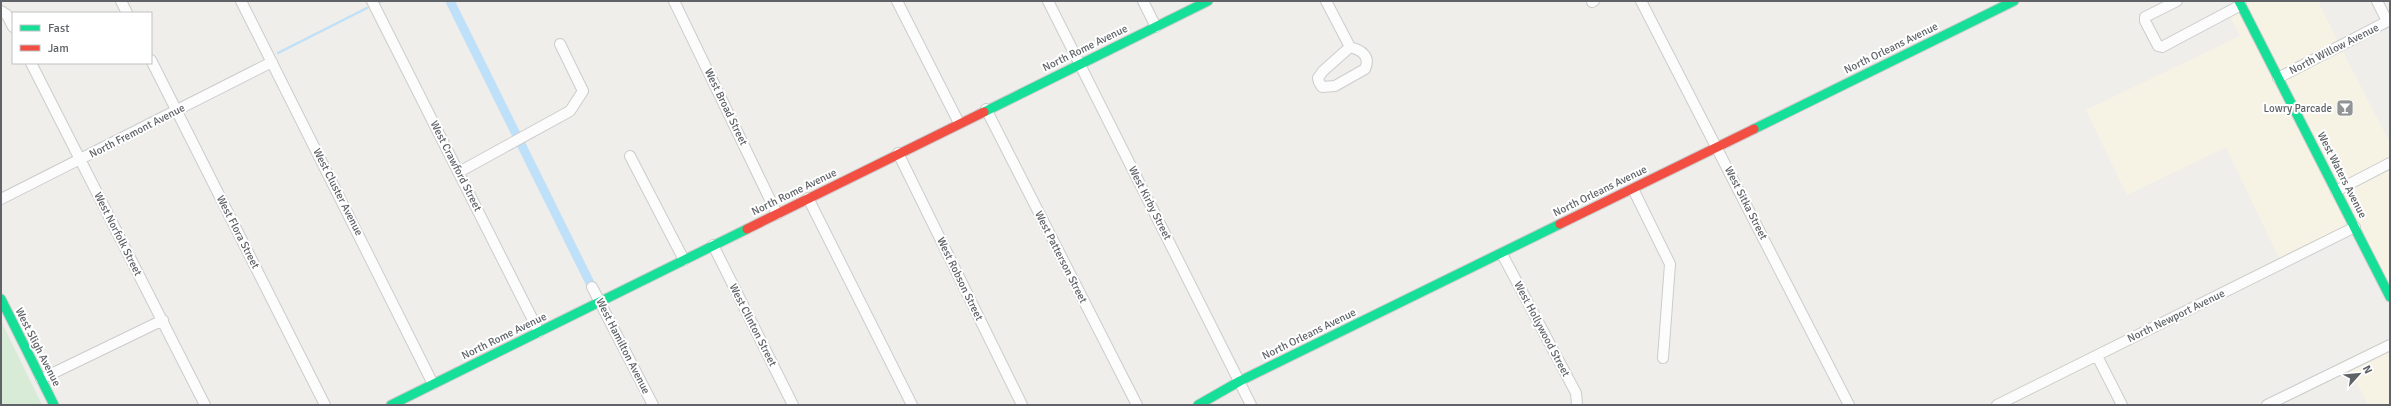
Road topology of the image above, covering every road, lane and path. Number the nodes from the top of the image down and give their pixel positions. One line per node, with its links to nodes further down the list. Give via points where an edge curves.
1 (121, 1): 16 (street)
2 (241, 1): 23 (street, West Cluster Avenue)
3 (372, 1): 35 (street, West Crawford Street)
4 (674, 1): 40 (street, West Broad Street)
5 (897, 1): 29 (street)
6 (1048, 1): 25 (street, West Kirby Street)
7 (1142, 1): 19 (street)
8 (1208, 1): 19 (street, North Rome Avenue)
9 (1326, 1): 21 (street)
10 (1641, 1): 30 (street, West Sitka Street)
11 (2014, 1): 30 (street, North Orleans Avenue)
12 (2177, 1): 14 (street, via 2145,17 2158,46 2162,47)
13 (2377, 1): 17 (street)
14 (2240, 3): 26 (street, West Waters Avenue)
15 (1, 11): 18 (street, via 7,15)
16 (126, 12)
17 (2389, 21): 26 (street, North Willow Avenue)
18 (12, 25)
19 (1156, 27): 25 (street, North Rome Avenue)
20 (560, 44): 35 (street, via 583,91 570,111)
21 (1350, 47): 21 (street, via 1364,52 1367,60 1365,69 1335,86 1322,87 1319,82 1321,75)
22 (152, 62): 28 (street, West Flora Street)
23 (272, 62): 28 (street, North Fremont Avenue); 56 (street, West Cluster Avenue)
24 (32, 64): 33 (street, West Norfolk Street)
25 (1080, 64): 27 (street, North Rome Avenue); 55 (street, West Kirby Street)
26 (2278, 78): 37 (street, West Waters Avenue)
27 (986, 109): 29 (street, North Rome Avenue); 65 (street, West Patterson Street)
28 (177, 110): 33 (street, North Fremont Avenue); 59 (street, West Flora Street)
29 (959, 123): 31 (street, North Rome Avenue)
30 (1717, 147): 36 (street, North Orleans Avenue); 69 (street, West Sitka Street)
31 (898, 153): 38 (street, North Rome Avenue); 64 (street, West Robson Street)
32 (630, 156): 44 (street)
33 (80, 160): 39 (street, North Fremont Avenue); 49 (street, West Norfolk Street)
34 (2390, 163): 37 (street)
35 (459, 172): 50 (street, West Crawford Street)
36 (1633, 189): 43 (street, North Orleans Avenue); 53 (street, via 1670,264)
37 (2336, 191): 41 (street, West Waters Avenue)
38 (808, 198): 40 (street, North Rome Avenue); 63 (street)
39 (1, 199)
40 (778, 214): 42 (street, North Rome Avenue)
41 (2355, 227): 46 (street, West Waters Avenue); 52 (street, North Newport Avenue)
42 (713, 245): 44 (street, North Rome Avenue); 62 (street, West Clinton Street)
43 (1502, 254): 55 (street, North Orleans Avenue); 68 (street, West Hollywood Street, via 1576,393)
44 (684, 260): 48 (street, North Rome Avenue)
45 (592, 287): 48 (street, West Hamilton Avenue)
46 (2390, 297)
47 (1, 300): 54 (street, West Sligh Avenue)
48 (600, 302): 50 (street, North Rome Avenue); 61 (street, West Hamilton Avenue)
49 (163, 320): 54 (street); 58 (street, West Norfolk Street)
50 (539, 332): 56 (street, North Rome Avenue)
51 (2390, 345): 72 (street)
52 (2097, 356): 70 (street, North Newport Avenue); 71 (street)
53 (1663, 358)
54 (41, 379): 57 (street, West Sligh Avenue)
55 (1240, 381): 66 (street, North Orleans Avenue); 67 (street, West Kirby Street)
56 (433, 384): 60 (street, North Rome Avenue)
57 (54, 405)
58 (205, 405)
59 (325, 405)
60 (391, 405)
61 (653, 405)
62 (793, 405)
63 (912, 405)
64 (1022, 405)
65 (1137, 405)
66 (1198, 405)
67 (1252, 405)
68 (1577, 405)
69 (1849, 405)
70 (1997, 405)
71 (2122, 405)
72 (2267, 405)

